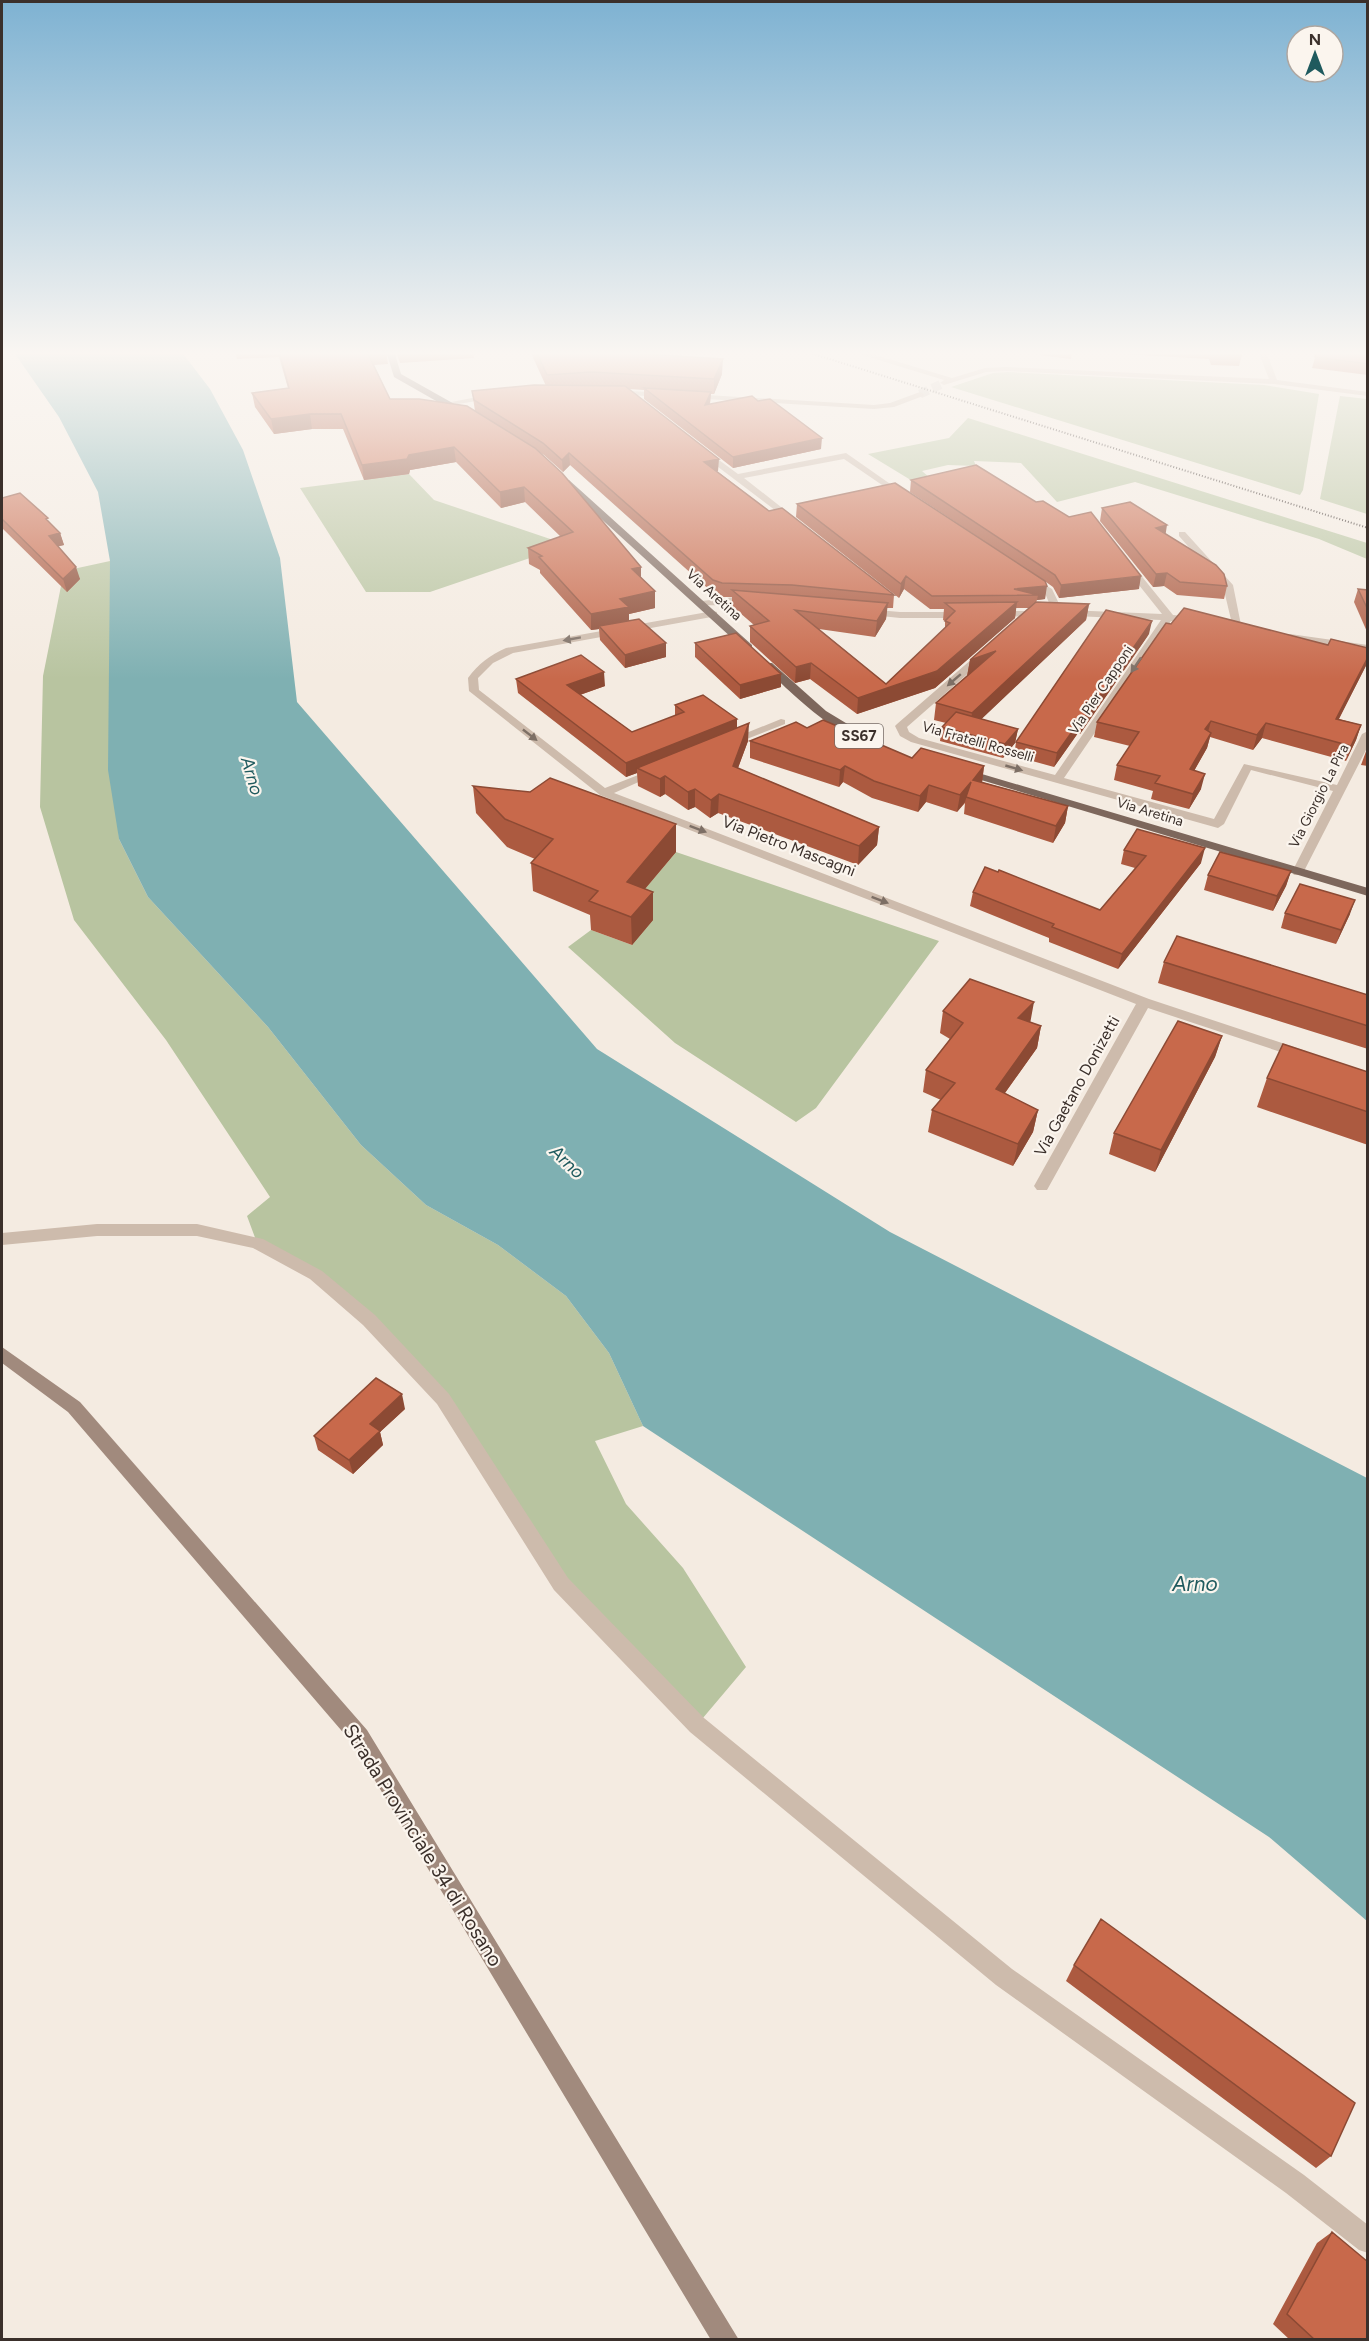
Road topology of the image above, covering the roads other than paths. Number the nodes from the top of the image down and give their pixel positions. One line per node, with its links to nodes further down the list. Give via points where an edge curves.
1 (715, 460): 5 (street)
2 (824, 460): 5 (street)
3 (852, 460): 6 (street)
4 (557, 474): 17 (main road, Via Aretina / SS67)
5 (737, 477): 10 (street)
6 (892, 488): 7 (street); 8 (street)
7 (902, 494)
8 (865, 495)
9 (796, 512): 10 (street)
10 (786, 515): 11 (street)
11 (803, 529)
12 (1182, 534): 27 (street, via 1228,585 1243,629)
13 (1124, 561): 25 (street)
14 (1020, 572): 19 (street, via 1049,591)
15 (892, 600): 22 (street, via 901,607)
16 (767, 602): 17 (street)
17 (702, 604): 20 (main road, Via Aretina / SS67)
18 (856, 611): 22 (street)
19 (1058, 613): 21 (street); 25 (street)
20 (713, 614): 34 (main road, Via Aretina / SS67, via 815,708 846,730); 40 (street, Via Pietro Mascagni, one-way to 40, via 510,650 492,657 473,678 474,691)
21 (1030, 614): 24 (street); 28 (street)
22 (900, 615): 23 (street)
23 (971, 615)
24 (983, 615)
25 (1169, 616): 26 (street); 38 (street, Via Pier Capponi, one-way to 38)
26 (1203, 622)
27 (1224, 626)
28 (1013, 629)
29 (1275, 635): 31 (street)
30 (996, 644): 38 (street, Via Fratelli Rosselli, one-way to 38, via 901,726 904,734)
31 (1368, 648)
32 (781, 723): 35 (street)
33 (1368, 734): 39 (street, Via Giorgio La Pira)
34 (874, 742)
35 (714, 749)
36 (670, 766): 40 (street)
37 (959, 771): 41 (main road, Via Aretina)
38 (1057, 780): 39 (street, Via Fratelli Rosselli, via 1218,824 1248,766)
39 (1340, 789): 41 (street, Via Giorgio La Pira)
40 (604, 793): 43 (street, Via Pietro Mascagni, one-way to 43)
41 (1298, 872): 42 (main road, Via Aretina)
42 (1368, 892)
43 (1144, 1002): 44 (street, Via Pietro Mascagni); 45 (street, Via Gaetano Donizetti)
44 (1312, 1058)
45 (1042, 1186)
46 (2, 1239): 48 (street, via 97,1230 198,1230 257,1243 316,1275 369,1320 443,1399 561,1584 697,1725 1004,1977 1295,2184)
47 (2, 1354): 49 (main road, Strada Provinciale 34 di Rosano, via 74,1407 360,1737)
48 (1368, 2241)
49 (726, 2340)

